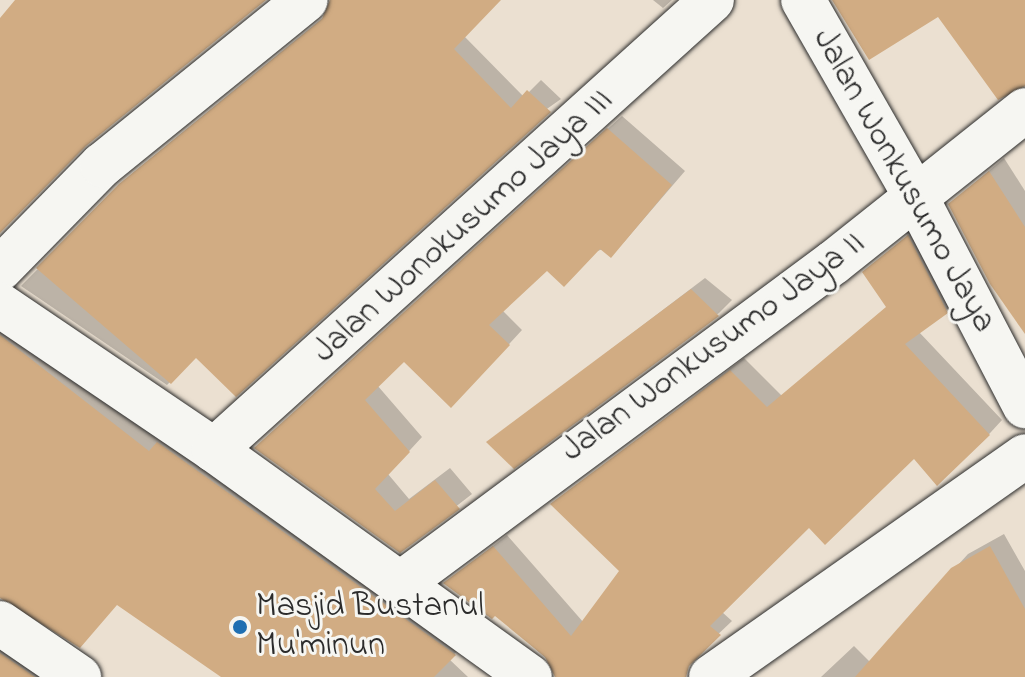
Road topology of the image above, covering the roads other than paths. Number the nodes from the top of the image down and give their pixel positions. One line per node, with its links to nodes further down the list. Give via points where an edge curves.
1 (306, 0): 6 (street, via 102,165)
2 (712, 0): 9 (street, Jalan Wonokusumo Jaya III)
3 (803, 0): 5 (street, Jalan Wonkusumo Jaya)
4 (1025, 110): 5 (street, Jalan Wonkusumo Jaya II)
5 (916, 197): 8 (street, Jalan Wonkusumo Jaya); 11 (street, Jalan Wonkusumo Jaya II)
6 (0, 269)
7 (0, 305): 9 (street)
8 (1025, 406)
9 (214, 450): 11 (street)
10 (1025, 456): 15 (street)
11 (400, 584): 14 (street)
12 (0, 623): 13 (street)
13 (79, 677)
14 (530, 677)
15 (711, 677)

